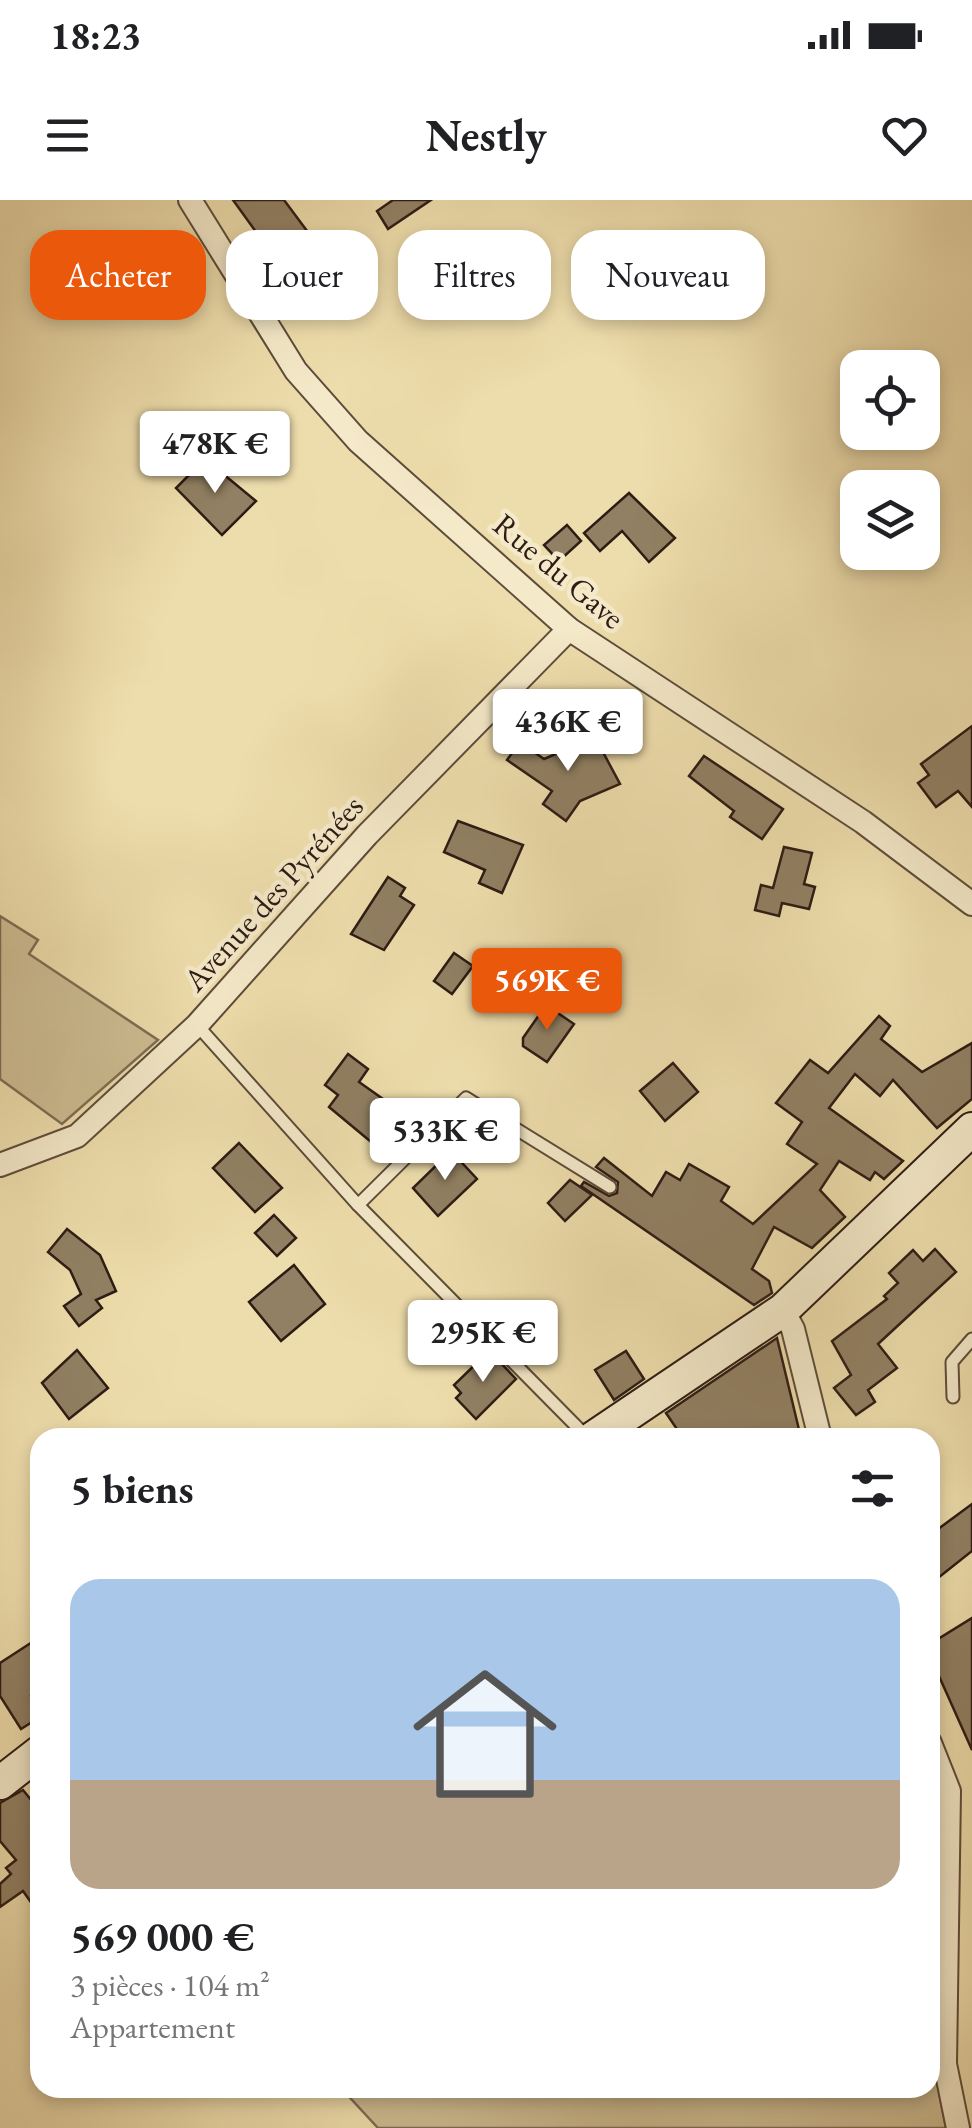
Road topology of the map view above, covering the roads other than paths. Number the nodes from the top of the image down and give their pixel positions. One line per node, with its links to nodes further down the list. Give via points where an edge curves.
1 (190, 200): 2 (street, Rue du Gave, via 296,372 358,440)
2 (569, 629): 3 (street, Rue du Gave, via 863,822); 4 (street, Avenue des Pyrénées, via 367,835)
3 (972, 904)
4 (197, 1026): 6 (street, Avenue des Pyrénées, via 77,1136); 8 (lane)
5 (972, 1130): 9 (main road)
6 (0, 1164)
7 (610, 1188): 8 (lane, via 466,1098)
8 (358, 1205): 12 (lane)
9 (783, 1310): 13 (main road); 14 (street)
10 (972, 1339): 11 (lane, via 952,1362)
11 (953, 1397)
12 (580, 1428)
13 (605, 1428)
14 (818, 1428)
15 (30, 1760): 17 (main road)
16 (940, 1769): 19 (street, via 948,1790)
17 (0, 1783)
18 (972, 1949): 19 (street)
19 (948, 1950): 20 (street, via 945,2064)
20 (958, 2128)

